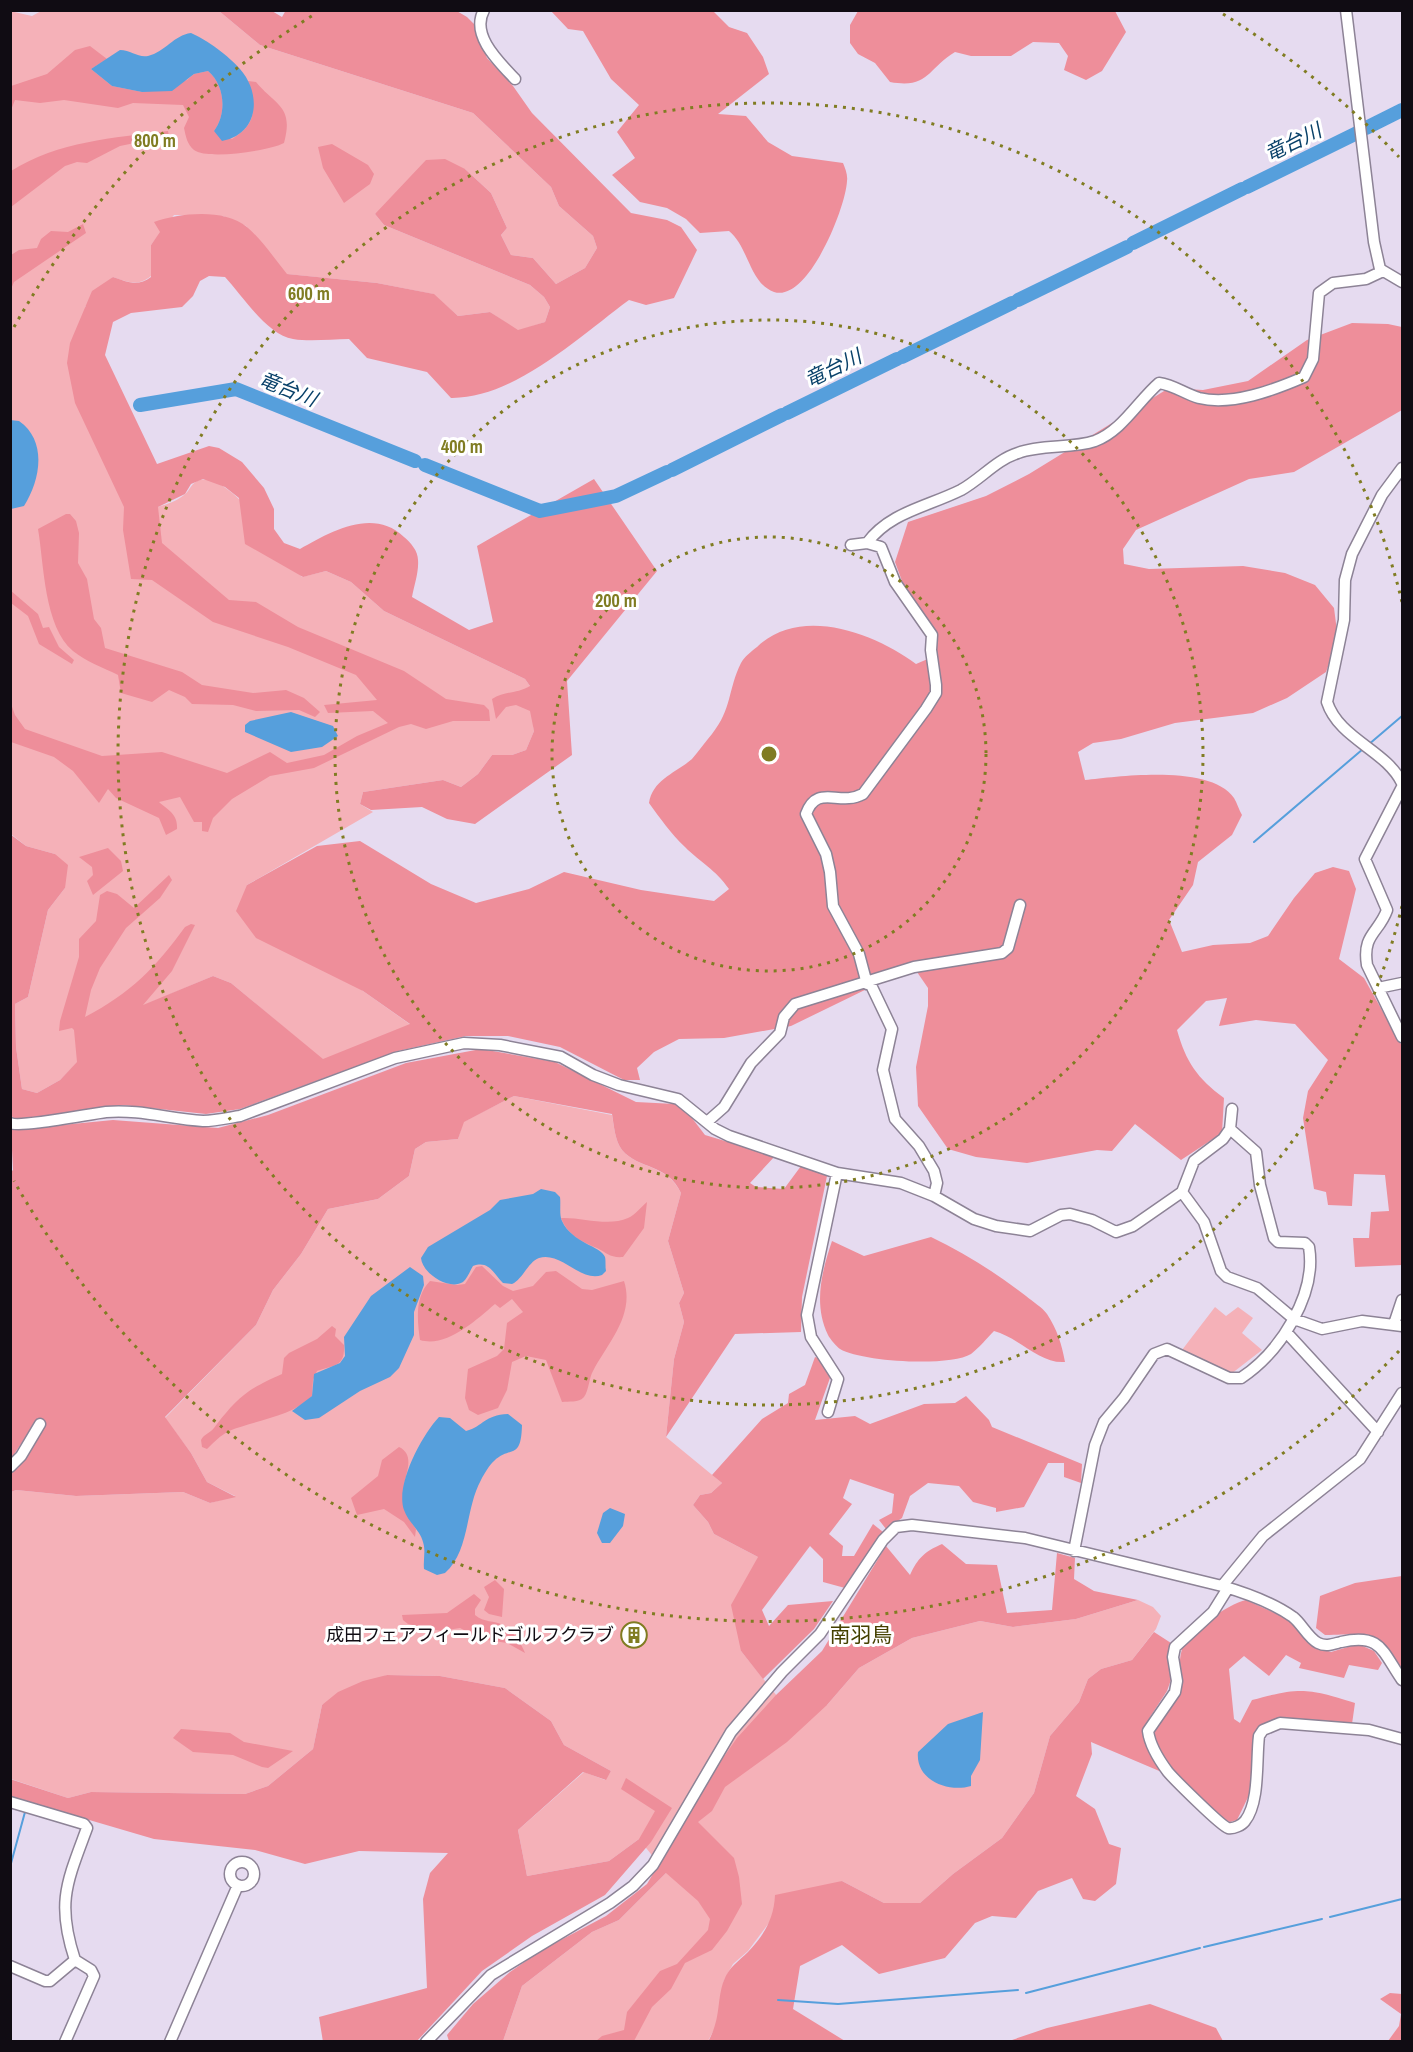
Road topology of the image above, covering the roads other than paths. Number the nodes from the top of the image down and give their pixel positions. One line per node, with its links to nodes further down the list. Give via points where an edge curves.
1 (484, 10): 3 (street, via 480,30 496,58)
2 (1346, 10): 4 (street, via 1374,242)
3 (515, 79)
4 (1383, 271): 5 (street); 7 (street, via 1366,279 1334,283 1319,293 1315,350 1304,377 1225,400 1196,397 1159,383 1113,430 1095,441 1018,453 961,490 879,528)
5 (1402, 282)
6 (1402, 468): 9 (street, via 1382,495 1352,554 1327,704 1341,725 1396,772)
7 (867, 543): 8 (street); 12 (street, via 881,547 895,582 932,635 936,685 936,693 926,709 863,794 852,800 823,796 812,801 806,814 826,854 833,906 859,954)
8 (851, 545)
9 (1402, 785): 13 (street, via 1365,859 1387,910 1367,944 1365,955)
10 (1020, 905): 12 (street, via 1008,948 1002,953 914,967)
11 (1402, 983): 13 (street)
12 (868, 984): 16 (street, via 801,1001 788,1011 780,1033 751,1063 724,1107); 21 (street, via 892,1029 883,1070 895,1119 934,1171)
13 (1378, 988): 14 (street)
14 (1402, 1037)
15 (1232, 1109): 18 (street)
16 (707, 1122): 17 (street, via 678,1098 619,1085 561,1057 500,1045 464,1043 395,1058 250,1112 218,1120 108,1112); 19 (street, via 729,1136)
17 (10, 1123)
18 (1230, 1129): 20 (street, via 1194,1161); 23 (street, via 1256,1152 1274,1238 1309,1247 1306,1292)
19 (837, 1173): 21 (street, via 893,1181); 27 (street, via 807,1315 811,1337 838,1379)
20 (1182, 1192): 21 (street, via 1133,1226 1116,1232 1070,1214 1030,1231 996,1226 974,1219); 23 (street, via 1204,1222 1221,1271 1257,1288)
21 (934, 1196)
22 (1402, 1300): 24 (street)
23 (1294, 1319): 24 (street, via 1322,1329 1362,1321); 25 (street)
24 (1398, 1325)
25 (1287, 1333): 29 (street); 31 (street, via 1246,1375 1236,1380 1175,1351 1167,1349 1154,1354 1104,1422 1095,1445)
26 (1402, 1393): 29 (street)
27 (828, 1412)
28 (40, 1424): 30 (street)
29 (1378, 1432): 32 (street, via 1348,1472 1263,1536)
30 (10, 1467)
31 (1074, 1551): 32 (street); 41 (street, via 1025,1538 912,1525 896,1527 820,1634 731,1732 653,1865 610,1903 491,1975)
32 (1225, 1587): 33 (street, via 1282,1610 1296,1619 1317,1643 1327,1646 1369,1639); 34 (street, via 1213,1612 1175,1647 1175,1692 1148,1731 1155,1752 1170,1774 1219,1821 1237,1827 1254,1804 1258,1736 1263,1730 1280,1724 1369,1730)
33 (1402, 1680)
34 (1402, 1739)
35 (10, 1802): 37 (street, via 87,1828 64,1894)
36 (238, 1885): 40 (street)
37 (75, 1960): 38 (street, via 45,1982); 39 (street, via 94,1976)
38 (10, 1966)
39 (65, 2042)
40 (170, 2042)
41 (426, 2042)

